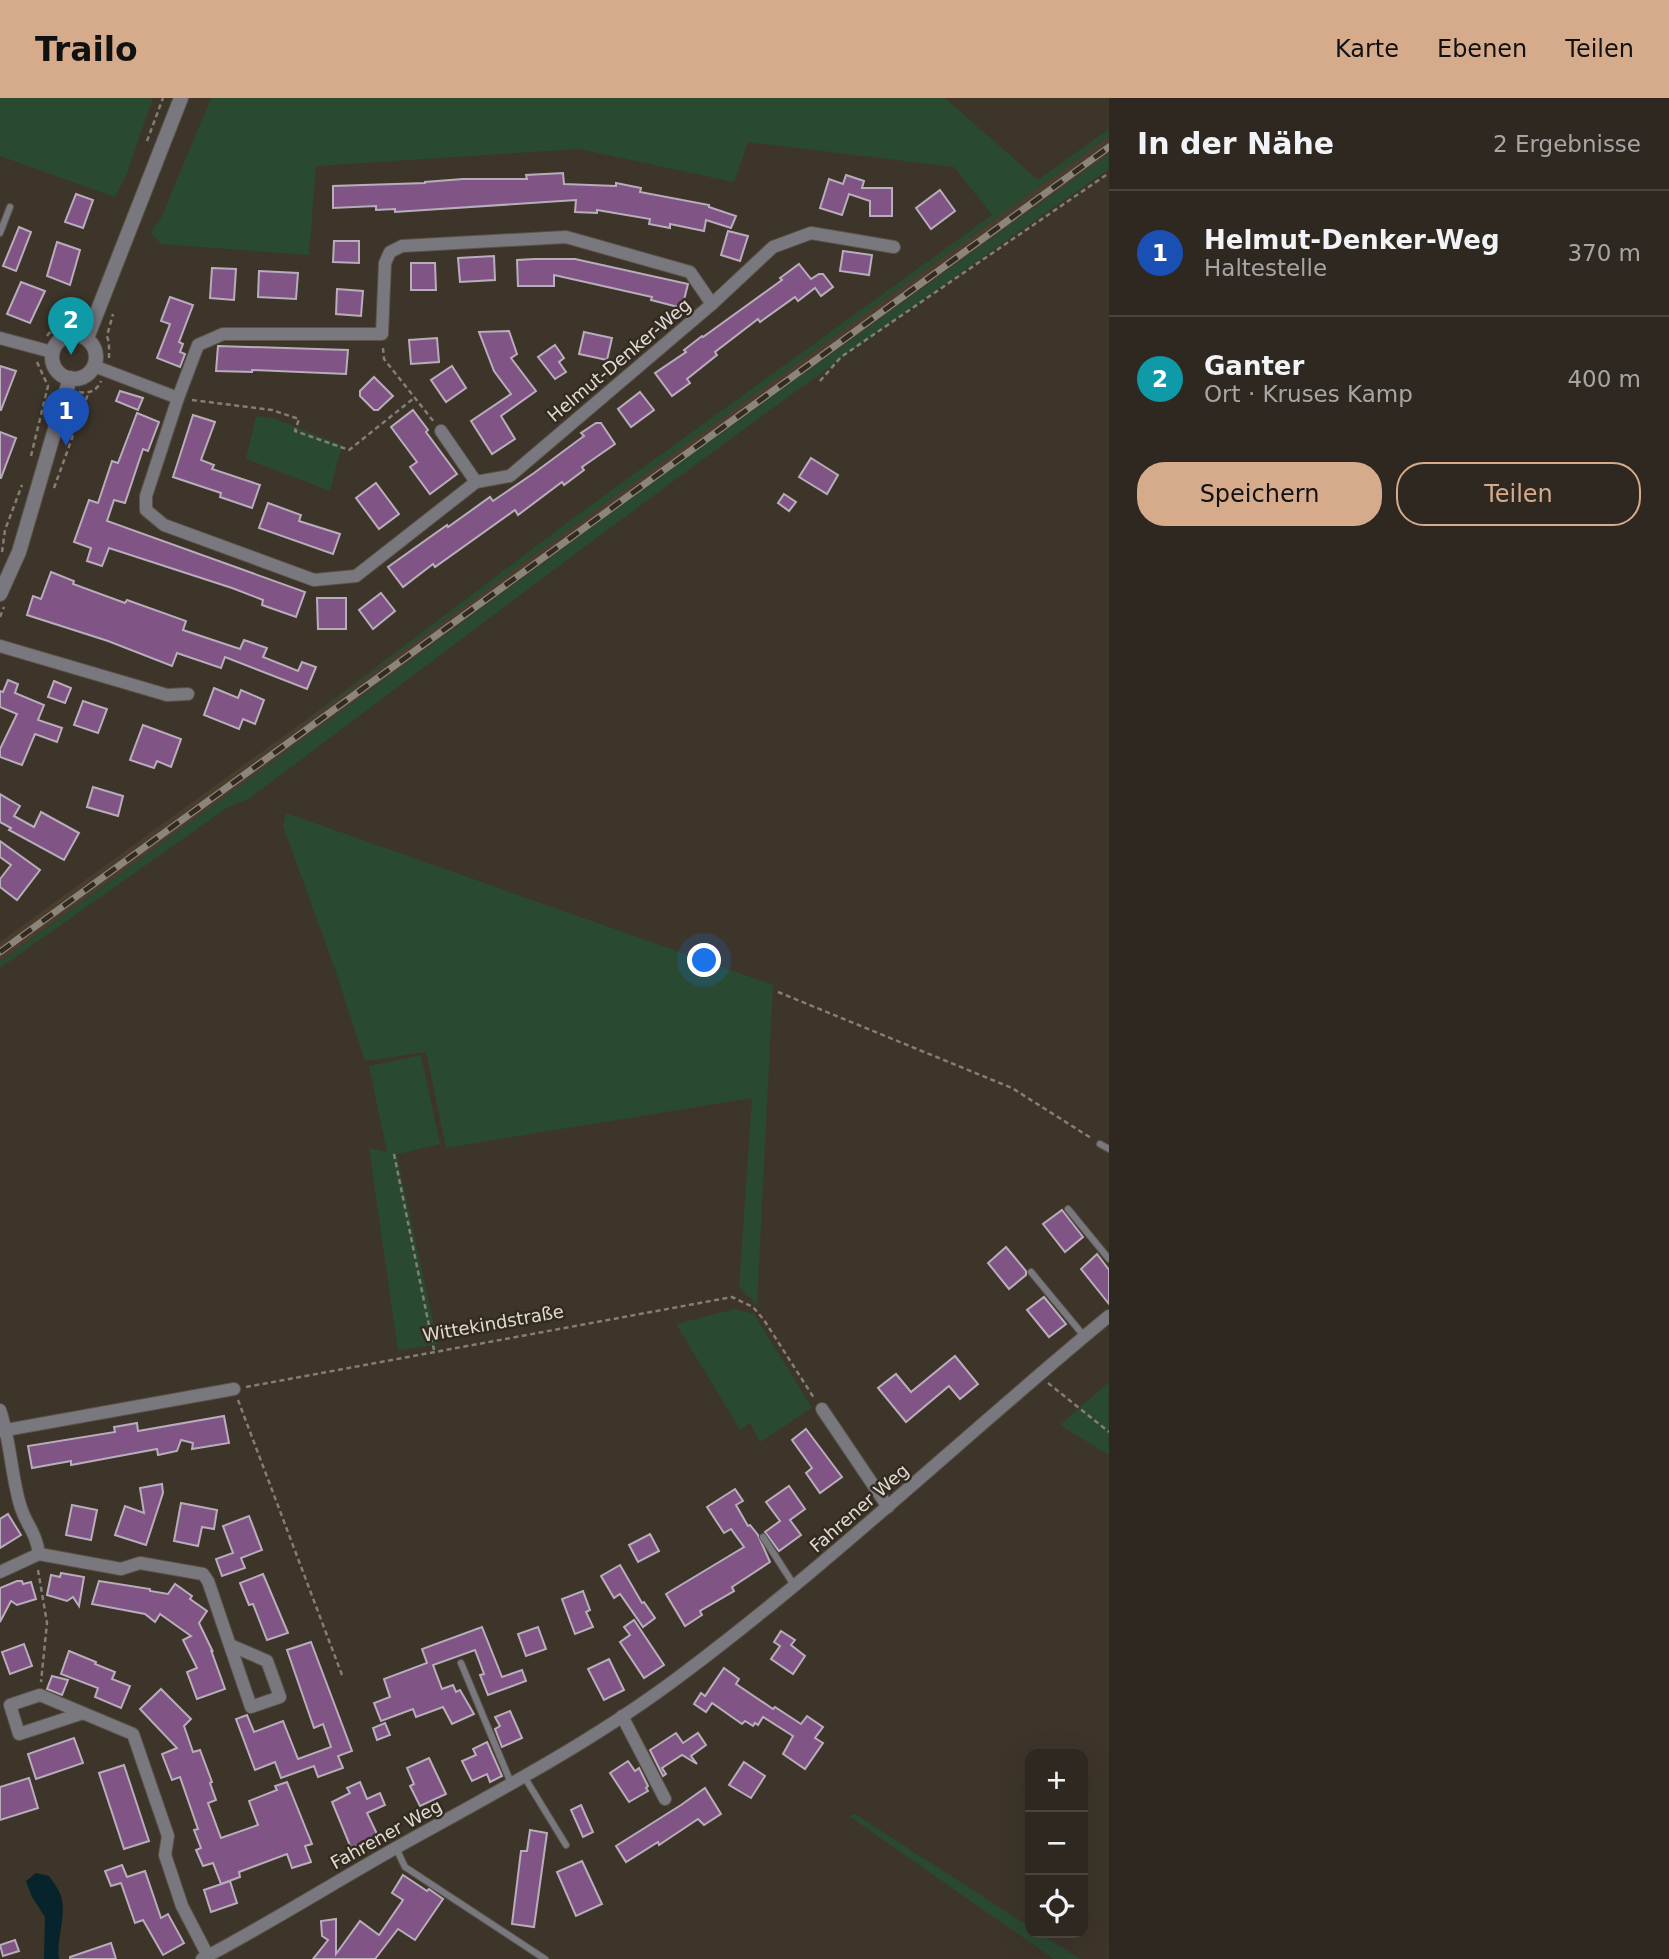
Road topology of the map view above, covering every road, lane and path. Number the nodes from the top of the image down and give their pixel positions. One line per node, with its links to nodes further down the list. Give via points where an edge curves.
1 (181, 98): 9 (street)
2 (1109, 173): 13 (path, via 841,358)
3 (10, 207): 4 (lane)
4 (0, 233)
5 (894, 247): 6 (street, Helmut-Denker-Weg, via 811,233 773,247)
6 (712, 304): 7 (street, Helmut-Denker-Weg, via 690,272 566,237 402,246 390,252 385,263); 20 (street, Helmut-Denker-Weg, via 510,476)
7 (382, 334): 15 (street, Helmut-Denker-Weg, via 223,334 198,345); 16 (path, via 384,359)
8 (0, 338): 10 (street)
9 (87, 338): 10 (street, via 68,335); 11 (street, via 96,353)
10 (52, 352): 12 (street, via 57,370)
11 (94, 366): 12 (street, via 85,376); 15 (street)
12 (70, 378): 22 (street, via 19,552)
13 (820, 381)
14 (48, 386): 18 (path)
15 (178, 398): 16 (path, via 272,410 299,419 295,431 349,450); 20 (street, Helmut-Denker-Weg, via 146,496 146,510 164,525 314,580 356,576)
16 (414, 398): 17 (path)
17 (441, 431): 20 (street)
18 (29, 463)
19 (26, 476): 21 (path, via 5,530)
20 (476, 482)
21 (1, 562)
22 (0, 594)
23 (0, 646): 24 (street, via 167,695)
24 (188, 694)
25 (778, 992): 26 (path, via 1012,1088)
26 (1100, 1144): 27 (lane)
27 (1109, 1149)
28 (394, 1154): 34 (path)
29 (1068, 1209): 30 (lane)
30 (1109, 1259)
31 (1031, 1272): 33 (lane)
32 (1109, 1316): 33 (street, Fahrener Weg)
33 (1084, 1336): 35 (street, Fahrener Weg)
34 (434, 1352): 36 (path, Wittekindstraße); 37 (path, Wittekindstraße, via 732,1297 754,1307)
35 (1037, 1375): 40 (path); 41 (street, Fahrener Weg)
36 (234, 1389): 39 (street); 48 (path)
37 (822, 1409): 41 (street)
38 (0, 1410): 39 (street)
39 (3, 1430): 43 (street, via 21,1508 37,1538)
40 (1109, 1432)
41 (888, 1507): 45 (street, Fahrener Weg)
42 (762, 1537): 45 (lane)
43 (38, 1554): 44 (street); 46 (street, via 121,1569 140,1563 203,1574); 49 (path, via 47,1623)
44 (0, 1572)
45 (795, 1587): 51 (street, Fahrener Weg)
46 (230, 1645): 46 (street, via 251,1707 280,1697 267,1661)
47 (461, 1663): 53 (lane)
48 (342, 1675)
49 (40, 1695): 50 (street); 50 (street, via 10,1705 19,1734)
50 (83, 1713): 57 (street, via 133,1734 168,1836 164,1855)
51 (622, 1716): 52 (street, Fahrener Weg); 54 (street)
52 (525, 1778): 53 (street, Fahrener Weg); 55 (lane)
53 (511, 1785): 56 (street, Fahrener Weg)
54 (665, 1799)
55 (566, 1845)
56 (396, 1848): 57 (street, Fahrener Weg); 58 (lane, via 405,1867)
57 (205, 1957)
58 (545, 1959)

